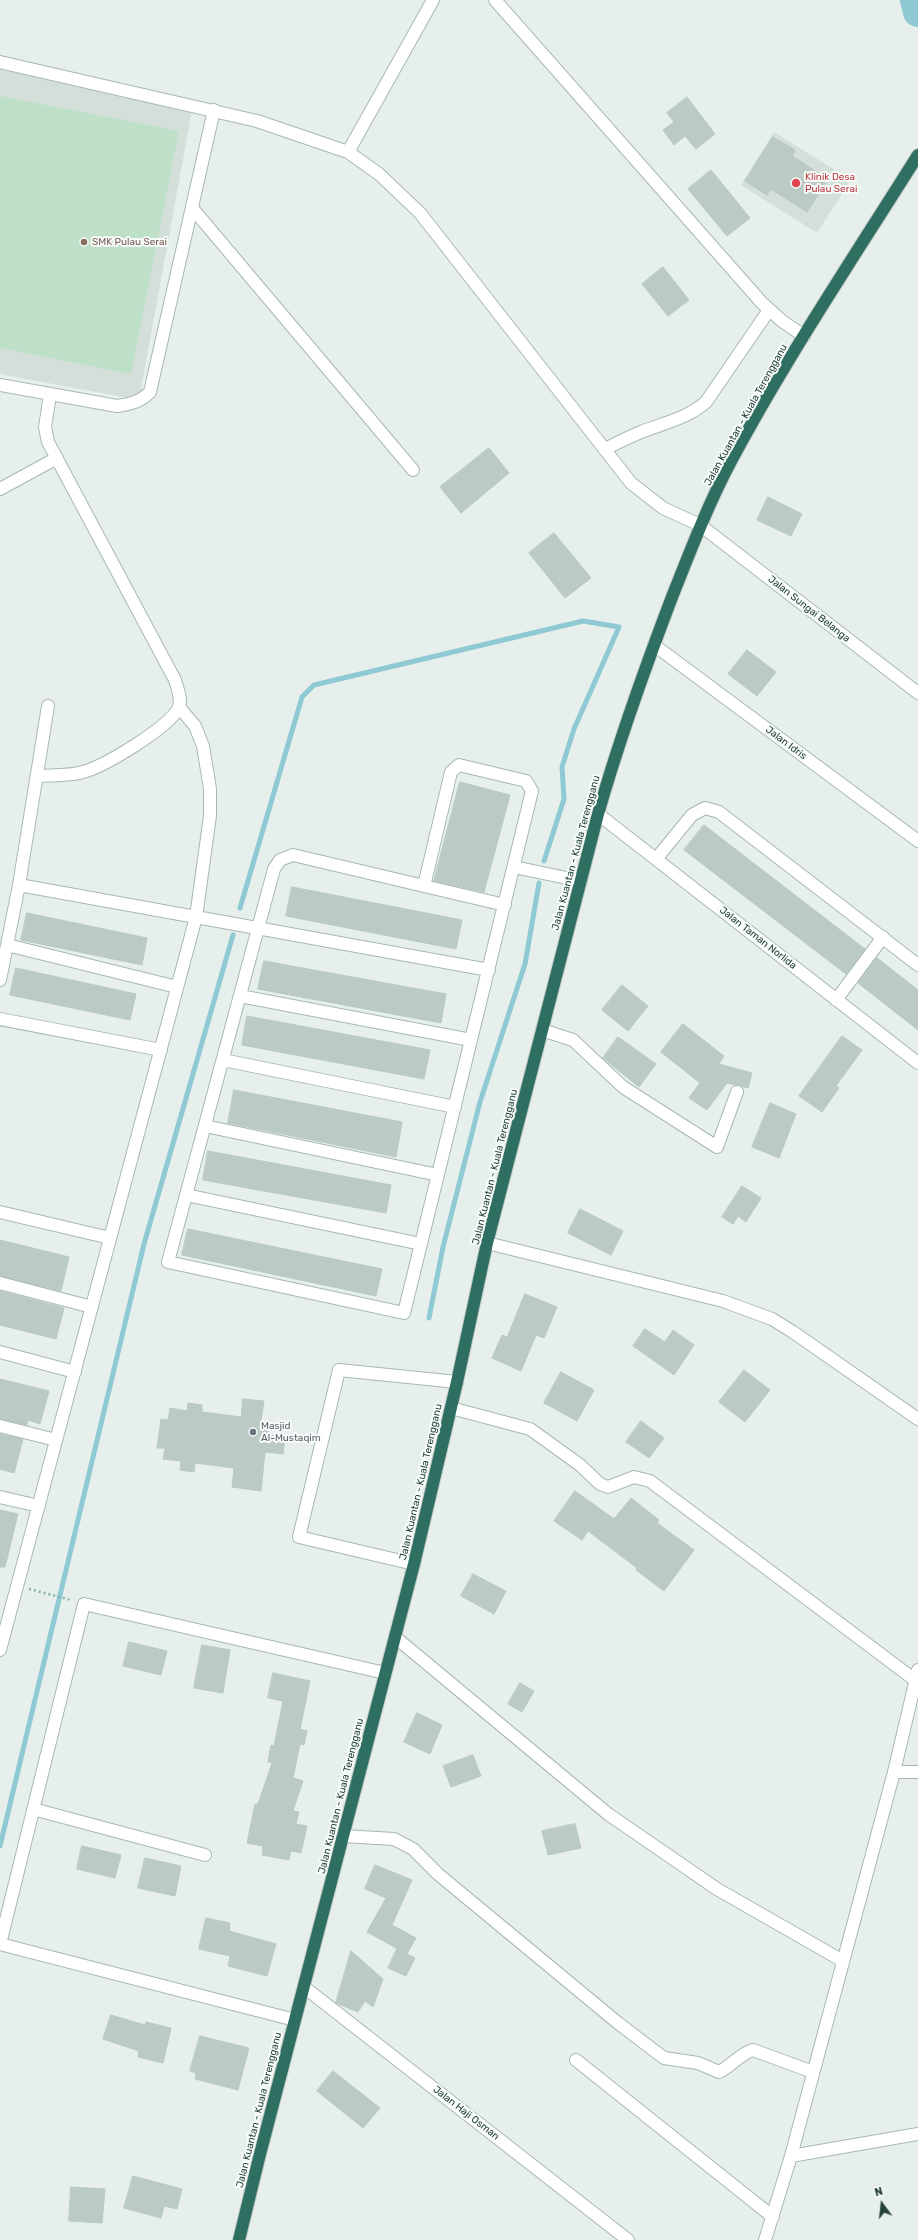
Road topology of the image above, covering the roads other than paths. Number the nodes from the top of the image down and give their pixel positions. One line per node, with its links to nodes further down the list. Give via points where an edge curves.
1 (433, 0): 5 (street)
2 (495, 0): 8 (street)
3 (0, 62): 4 (street, Jalan Sungai Belanga)
4 (214, 110): 5 (street, Jalan Sungai Belanga, via 257,121); 7 (street)
5 (348, 152): 12 (street, Jalan Sungai Belanga, via 379,174 420,212)
6 (918, 156): 9 (highway, Jalan Kuantan - Kuala Terengganu)
7 (193, 209): 11 (street, via 150,392 143,400 134,404 117,406); 14 (street)
8 (769, 310): 9 (street); 12 (street, via 706,402 698,409)
9 (804, 336): 16 (highway, Jalan Kuantan - Kuala Terengganu, via 729,465)
10 (0, 385): 11 (street)
11 (50, 395): 13 (street, via 45,427 48,442)
12 (605, 449): 16 (street, Jalan Sungai Belanga, via 636,487 663,508)
13 (57, 458): 15 (street); 20 (street, via 175,680 180,698)
14 (413, 470)
15 (0, 489)
16 (700, 525): 17 (highway, Jalan Kuantan - Kuala Terengganu); 18 (street, Jalan Sungai Belanga)
17 (654, 645): 22 (highway, Jalan Kuantan - Kuala Terengganu, via 613,760); 23 (street, Jalan Idris)
18 (918, 693)
19 (48, 706): 21 (street)
20 (179, 707): 21 (street, via 166,723 110,761 83,772); 30 (street, via 195,726 203,746 210,789 210,816)
21 (37, 776): 27 (street)
22 (598, 814): 24 (street, Jalan Taman Norlida); 26 (highway, Jalan Kuantan - Kuala Terengganu)
23 (918, 841)
24 (656, 859): 32 (street, via 692,815 706,808 719,812); 39 (street, Jalan Taman Norlida)
25 (514, 867): 26 (street); 28 (street, via 532,791 526,781 459,765 451,772); 29 (street)
26 (580, 881): 41 (highway, Jalan Kuantan - Kuala Terengganu)
27 (19, 885): 30 (street); 33 (street)
28 (424, 886): 29 (street); 31 (street, via 293,855 280,860 274,869)
29 (504, 905): 35 (street)
30 (196, 917): 31 (street); 37 (street)
31 (258, 928): 35 (street); 38 (street)
32 (883, 937): 34 (street); 39 (street)
33 (7, 945): 36 (street); 37 (street)
34 (918, 965)
35 (489, 970): 42 (street)
36 (0, 980)
37 (177, 987): 43 (street)
38 (240, 996): 42 (street); 44 (street)
39 (836, 1000): 45 (street, Jalan Taman Norlida)
40 (0, 1019): 43 (street)
41 (542, 1030): 46 (street, via 573,1040 623,1087 717,1147); 53 (highway, Jalan Kuantan - Kuala Terengganu)
42 (471, 1040): 47 (street)
43 (161, 1050): 52 (street)
44 (222, 1060): 47 (street); 48 (street)
45 (918, 1063)
46 (737, 1092)
47 (455, 1107): 49 (street)
48 (205, 1126): 49 (street); 50 (street)
49 (438, 1175): 54 (street)
50 (186, 1196): 54 (street); 54 (street, via 168,1262 404,1313)
51 (0, 1212): 52 (street)
52 (110, 1238): 56 (street)
53 (487, 1243): 59 (highway, Jalan Kuantan - Kuala Terengganu); 61 (street, via 723,1301 772,1319)
54 (421, 1244)
55 (0, 1283): 56 (street)
56 (92, 1307): 58 (street)
57 (0, 1352): 58 (street)
58 (75, 1372): 63 (street)
59 (457, 1382): 60 (highway, Jalan Kuantan - Kuala Terengganu); 66 (street, via 338,1370 300,1537)
60 (451, 1408): 66 (highway, Jalan Kuantan - Kuala Terengganu); 70 (street, via 530,1429 608,1488 634,1477 650,1482)
61 (918, 1419)
62 (0, 1426): 63 (street)
63 (56, 1440): 65 (street)
64 (0, 1497): 65 (street)
65 (39, 1506): 68 (street)
66 (414, 1564): 67 (highway, Jalan Kuantan - Kuala Terengganu)
67 (395, 1637): 69 (highway, Jalan Kuantan - Kuala Terengganu); 77 (street, via 608,1814 717,1889)
68 (0, 1650)
69 (385, 1673): 73 (street, via 84,1604); 74 (highway, Jalan Kuantan - Kuala Terengganu)
70 (917, 1675): 71 (street)
71 (894, 1772): 72 (street); 77 (street)
72 (918, 1772)
73 (33, 1809): 75 (street); 76 (street)
74 (343, 1836): 78 (highway, Jalan Kuantan - Kuala Terengganu); 81 (street, via 394,1839 413,1849 444,1878 618,2023 664,2058 698,2063 719,2072 729,2068 744,2052 753,2050)
75 (206, 1855)
76 (0, 1944): 79 (street)
77 (843, 1961): 81 (street)
78 (304, 1987): 79 (highway, Jalan Kuantan - Kuala Terengganu); 86 (street, Jalan Haji Osman)
79 (295, 2020): 85 (highway, Jalan Kuantan - Kuala Terengganu)
80 (576, 2060): 84 (street)
81 (813, 2072): 83 (street)
82 (918, 2134): 83 (street)
83 (790, 2156): 84 (street)
84 (773, 2217): 87 (street)
85 (239, 2240)
86 (628, 2240)
87 (766, 2240)

